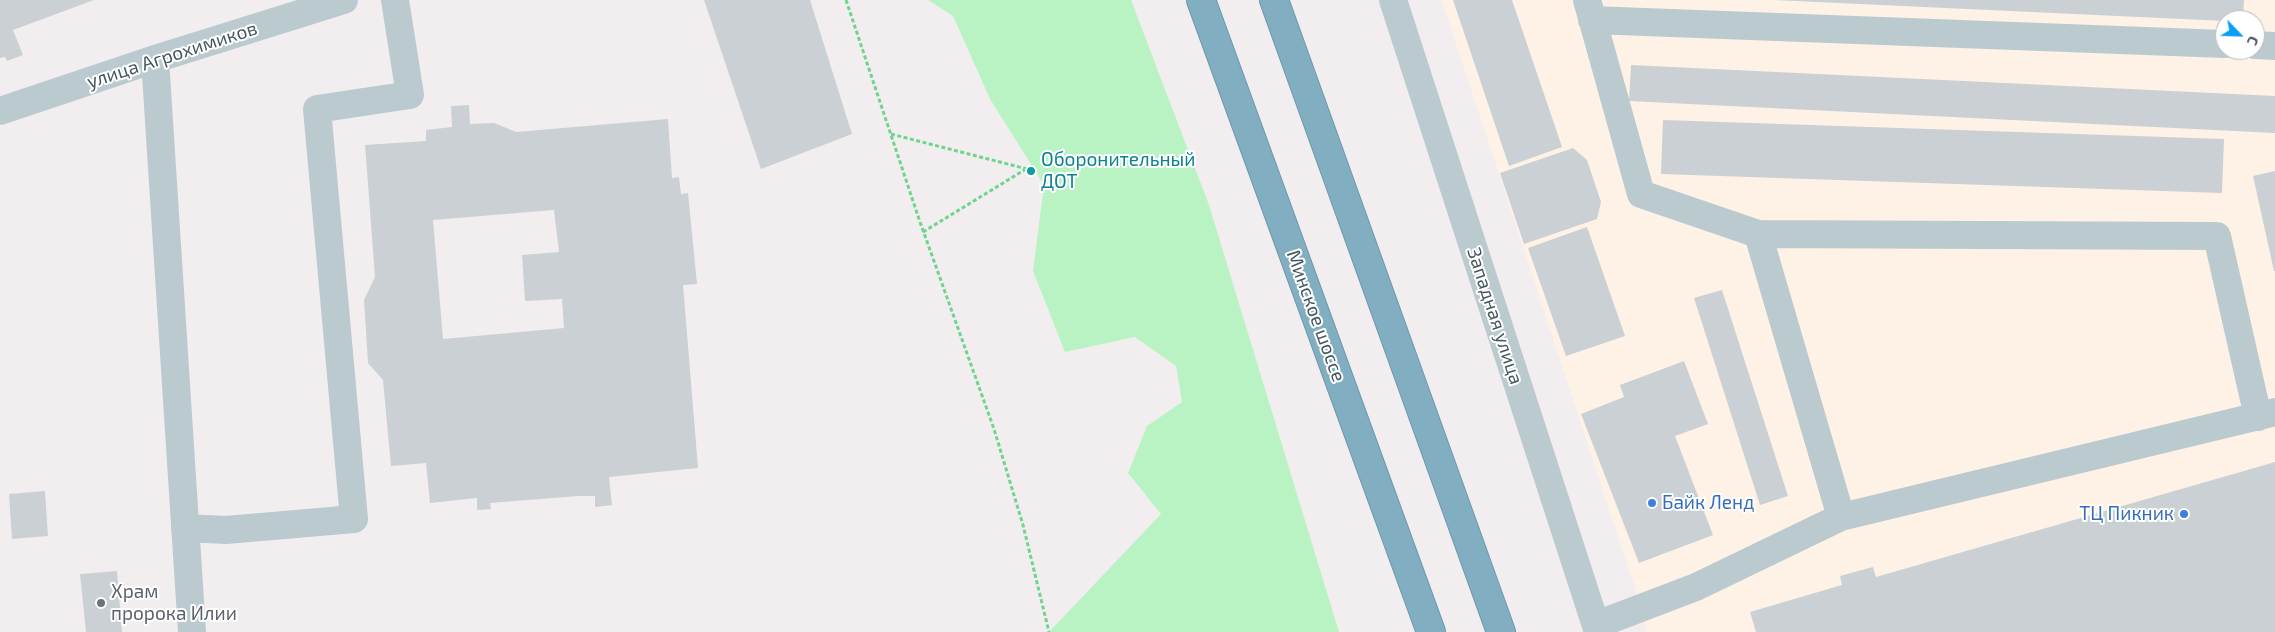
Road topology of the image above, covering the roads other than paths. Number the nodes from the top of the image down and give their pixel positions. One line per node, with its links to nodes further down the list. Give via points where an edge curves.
1 (344, 0): 8 (street, улица Агрохимиков)
2 (395, 0): 13 (street, via 410,95 317,109 354,519 226,530)
3 (1201, 0): 16 (highway, Минское шоссе)
4 (1274, 0): 17 (highway)
5 (1393, 0): 14 (street, Западная улица)
6 (1589, 10): 7 (street); 10 (street, via 1640,194)
7 (2215, 43)
8 (154, 60): 9 (street, улица Агрохимиков); 13 (street)
9 (0, 112)
10 (1758, 234): 11 (street, via 2217,236); 12 (street)
11 (2267, 415): 12 (street)
12 (1841, 517): 14 (street, via 1696,588)
13 (185, 528): 15 (street)
14 (1597, 629)
15 (192, 632)
16 (1431, 632)
17 (1501, 632)

